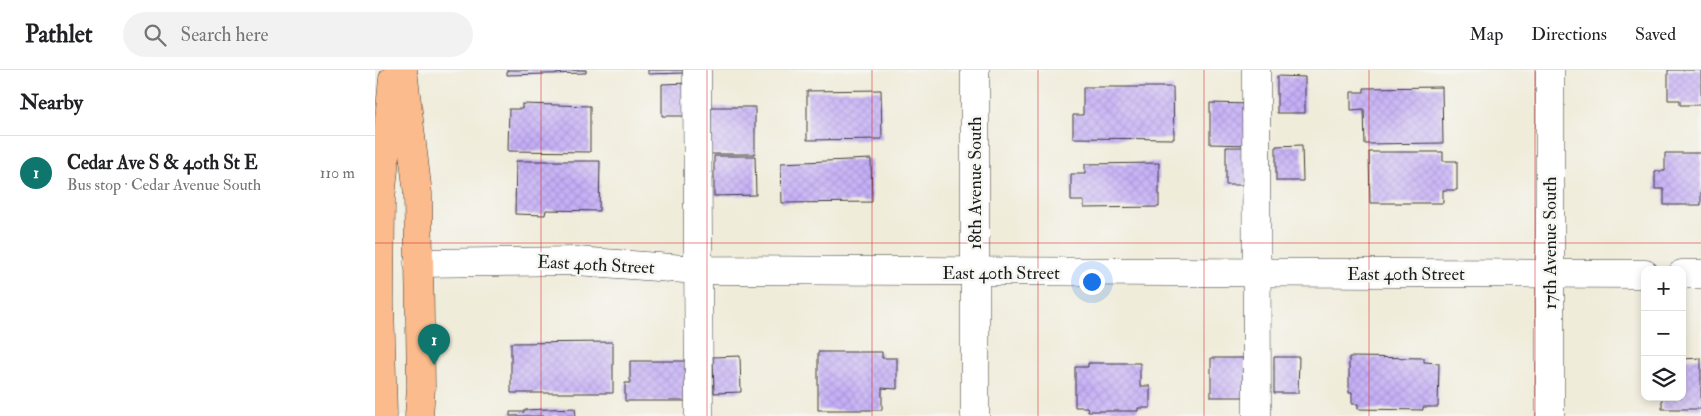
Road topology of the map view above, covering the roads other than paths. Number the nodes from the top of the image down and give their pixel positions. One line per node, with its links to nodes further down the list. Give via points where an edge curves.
1 (394, 70): 15 (main road, via 381,199)
2 (403, 70): 7 (main road, via 419,194)
3 (697, 70): 8 (street)
4 (975, 70): 9 (street, 18th Avenue South)
5 (1256, 70): 10 (street)
6 (1551, 70): 14 (street, 17th Avenue South)
7 (418, 263): 8 (street, East 40th Street, via 577,261); 17 (main road)
8 (698, 270): 9 (street, East 40th Street); 18 (street)
9 (975, 272): 10 (street, East 40th Street); 19 (street, 18th Avenue South)
10 (1256, 273): 14 (street, East 40th Street); 20 (street)
11 (1641, 274): 14 (street, East 40th Street)
12 (1686, 274): 13 (street)
13 (1701, 274)
14 (1550, 275): 21 (street, 17th Avenue South)
15 (377, 304): 16 (main road)
16 (383, 416)
17 (419, 416)
18 (699, 416)
19 (975, 416)
20 (1257, 416)
21 (1550, 416)

